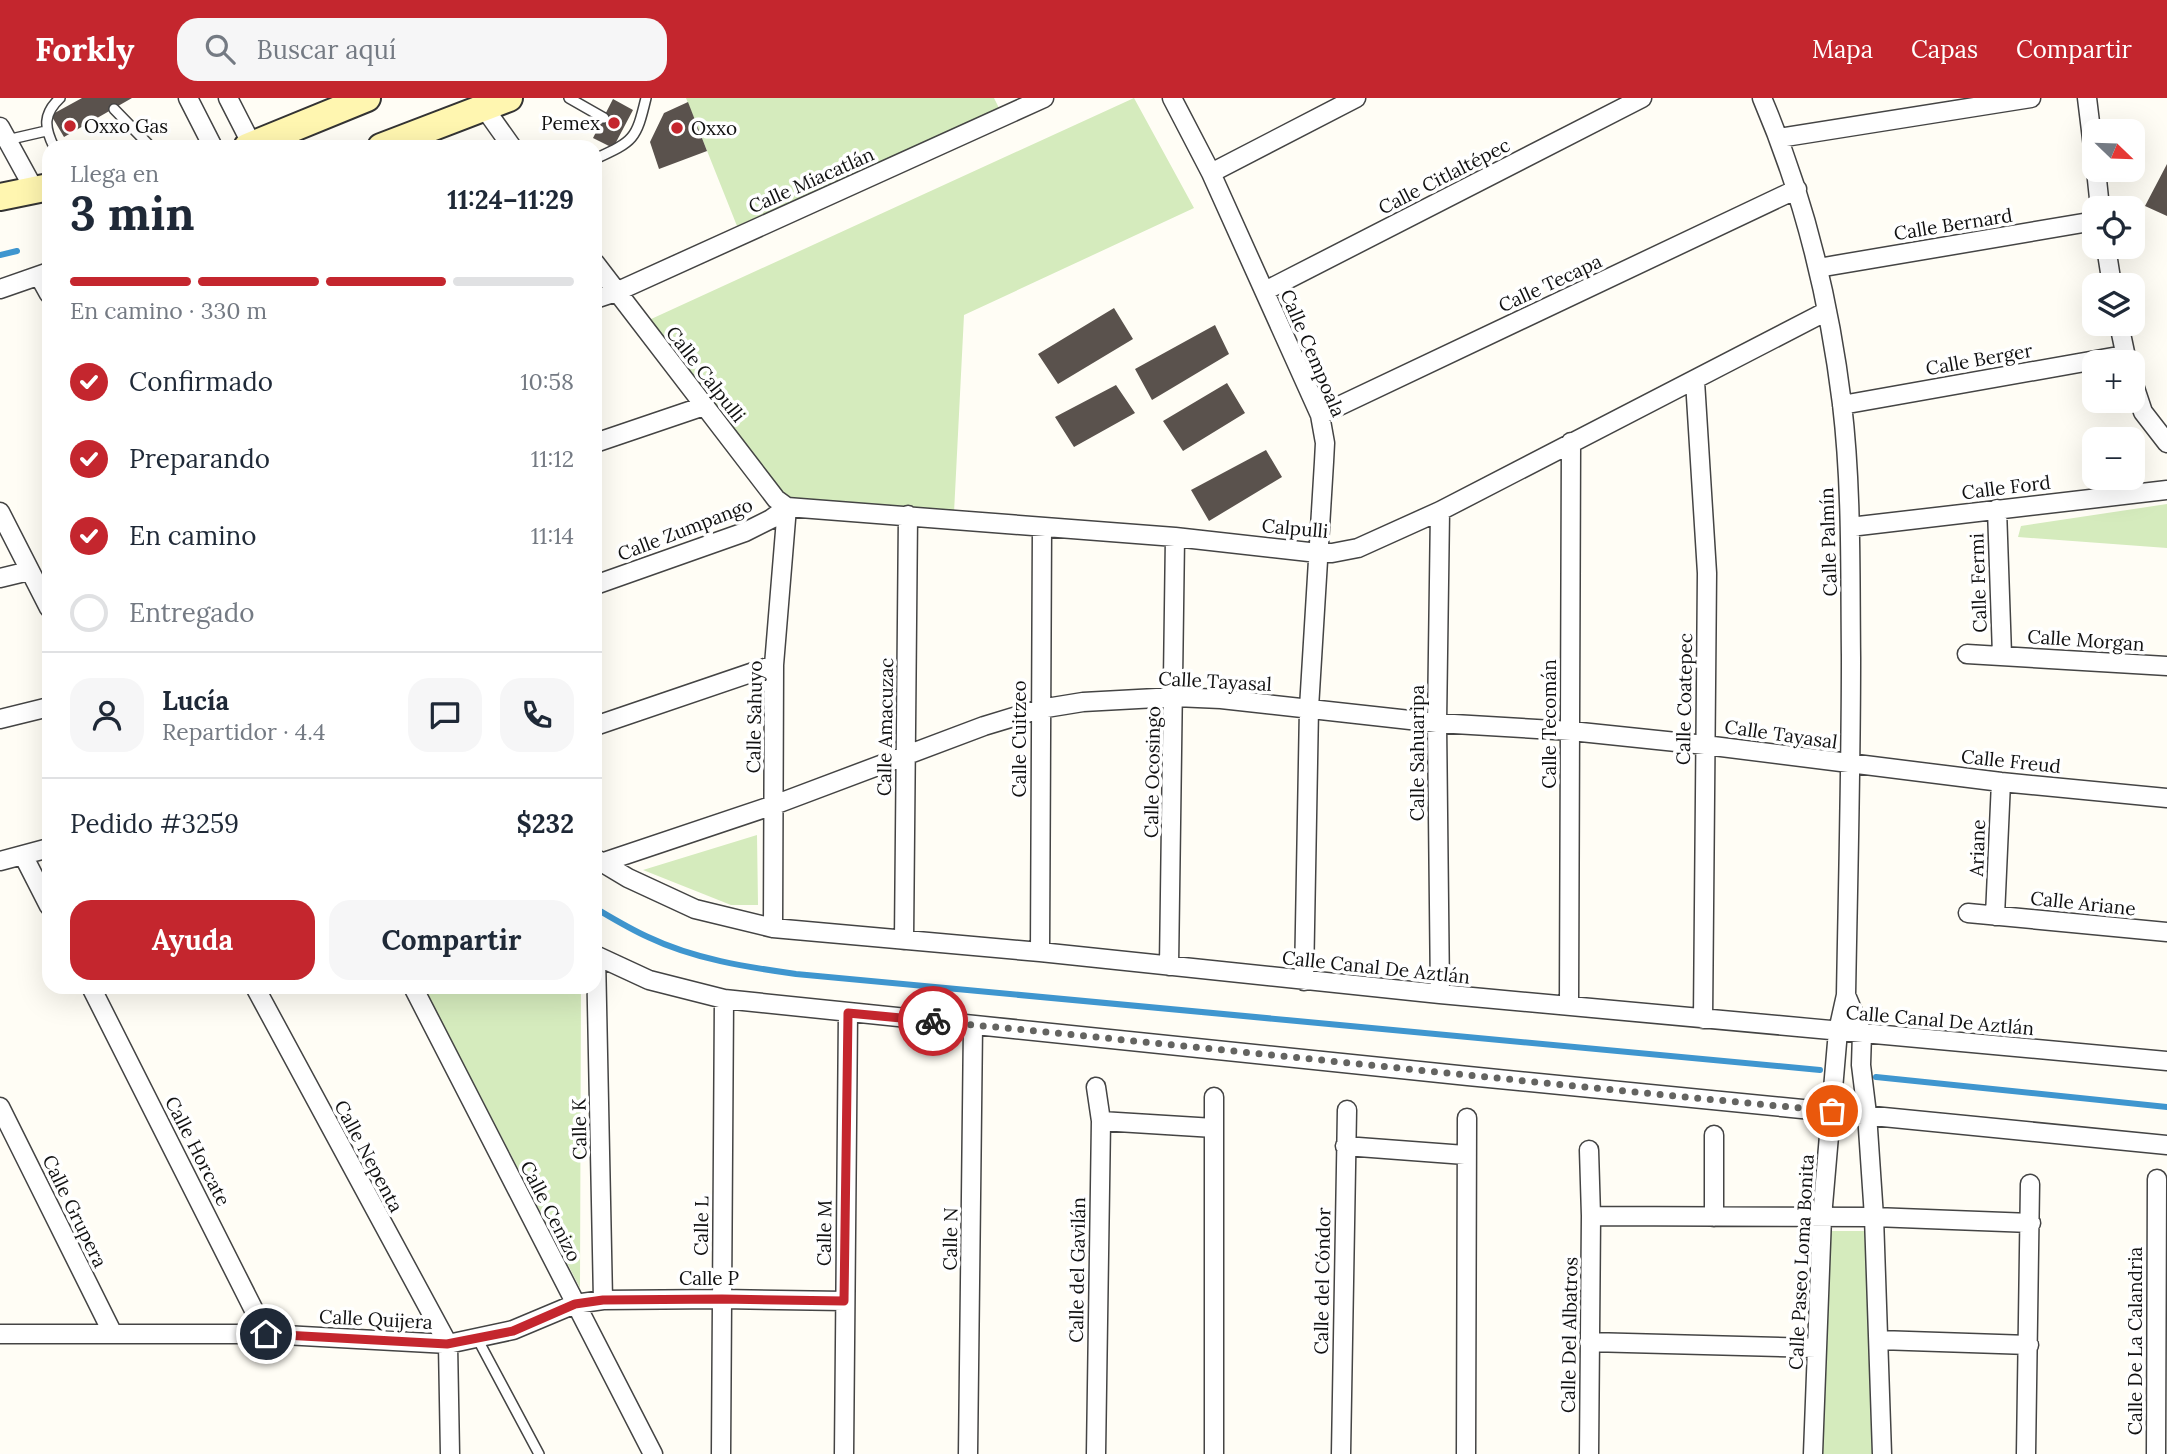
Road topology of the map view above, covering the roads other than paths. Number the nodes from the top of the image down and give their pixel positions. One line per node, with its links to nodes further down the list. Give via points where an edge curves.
1 (60, 98): 21 (lane, via 46,116)
2 (188, 98): 27 (street)
3 (228, 98): 28 (street)
4 (367, 98): 29 (main road)
5 (509, 98): 17 (main road)
6 (569, 98): 18 (lane)
7 (646, 98): 23 (lane)
8 (1044, 98): 43 (street, Calle Miacatlán)
9 (1172, 98): 33 (street, Calle Cempoala)
10 (1356, 98): 33 (street)
11 (1642, 98): 42 (street, Calle Citlaltépec)
12 (1762, 98): 24 (street, Calle Palmín)
13 (2031, 98): 15 (street)
14 (2087, 98): 19 (street)
15 (1921, 106): 24 (street)
16 (114, 109): 26 (lane)
17 (485, 109): 30 (main road); 31 (street)
18 (604, 118)
19 (2090, 119)
20 (624, 128): 23 (lane)
21 (47, 131): 22 (lane); 25 (lane)
22 (4, 133): 34 (street)
23 (636, 133): 32 (lane, via 623,146)
24 (1779, 138): 35 (street, Calle Palmín)
25 (51, 140)
26 (143, 140)
27 (209, 140)
28 (247, 140)
29 (265, 140)
30 (400, 140)
31 (507, 140)
32 (602, 156)
33 (1211, 173): 42 (street, Calle Cempoala)
34 (41, 188): 36 (main road)
35 (1797, 189): 38 (street, Calle Palmín); 51 (street, Calle Tecapa)
36 (0, 197)
37 (2082, 223): 38 (street, Calle Bernard)
38 (1818, 268): 45 (street, Calle Palmín)
39 (602, 273): 43 (street, Calle Calpulli)
40 (42, 275): 41 (street)
41 (0, 289)
42 (1265, 291): 51 (street, Calle Cempoala)
43 (616, 292): 44 (street, Calle Miacatlán); 49 (street, Calle Calpulli)
44 (602, 297)
45 (1827, 310): 47 (street, Calpulli); 48 (street, Calle Palmín)
46 (2082, 365): 48 (street, Calle Berger)
47 (1695, 381): 53 (street, Calpulli); 81 (street, Calle Coatepec, via 1707,545)
48 (1842, 405): 62 (street, Calle Palmín)
49 (704, 406): 52 (street); 56 (street, Calle Calpulli)
50 (2144, 413): 54 (street)
51 (1321, 415): 64 (street, Calle Cempoala, via 1325,443)
52 (602, 441)
53 (1571, 442): 58 (street, Calpulli); 80 (street, Calle Tecomán)
54 (2167, 443)
55 (2167, 490): 57 (street, Calle Ford)
56 (787, 507): 60 (street, Calpulli); 67 (street, Calle Zumpango, via 745,532); 71 (street, Calle Sahuyo)
57 (1997, 509): 62 (street, Calle Ford); 70 (street, Calle Fermi)
58 (1440, 511): 64 (street, Calpulli, via 1358,548); 78 (street, Calle Sahuaripa)
59 (0, 512): 65 (street)
60 (908, 515): 61 (street, Calpulli); 82 (street, Calle Amacuzac)
61 (1042, 527): 63 (street, Calpulli); 76 (street, Calle Cuitzeo)
62 (1850, 527): 83 (street, Calle Palmín)
63 (1175, 537): 64 (street, Calpulli); 73 (street, Calle Ocosingo)
64 (1318, 553): 74 (street, Calle Cempoala)
65 (29, 571): 66 (street); 68 (street)
66 (0, 579)
67 (602, 583)
68 (42, 595)
69 (1967, 654): 70 (street, Calle Morgan)
70 (2002, 656): 72 (street, Calle Morgan)
71 (774, 665): 79 (street); 86 (street, Calle Sahuyo)
72 (2167, 666)
73 (1175, 697): 74 (street, Calle Tayasal); 76 (street, Calle Tayasal); 100 (street, Calle Ocosingo)
74 (1308, 708): 78 (street, Calle Tayasal); 101 (street, Calle Cempoala)
75 (42, 709): 77 (street)
76 (1040, 709): 82 (street, Calle Tayasal); 98 (street, Calle Cuitzeo)
77 (0, 719)
78 (1437, 723): 80 (street, Calle Tayasal); 106 (street, Calle Sahuaripa)
79 (602, 724)
80 (1570, 731): 81 (street, Calle Tayasal); 109 (street, Calle Tecomán)
81 (1704, 745): 83 (street, Calle Tayasal); 111 (street, Calle Coatepec)
82 (906, 756): 86 (street, Calle Tayasal); 97 (street, Calle Amacuzac)
83 (1851, 764): 84 (street, Calle Freud); 107 (street, Calle Palmín)
84 (2001, 782): 85 (street, Calle Freud); 94 (street, Ariane)
85 (2167, 798)
86 (774, 805): 89 (street, Calle Tayasal); 95 (street, Calle Sahuyo)
87 (42, 850): 88 (street)
88 (23, 855): 90 (street); 92 (street)
89 (602, 859)
90 (0, 861)
91 (602, 862): 95 (street, Calle Canal De Aztlán, via 695,909)
92 (42, 892)
93 (1968, 913): 94 (street, Calle Ariane)
94 (1995, 916): 96 (street, Calle Ariane)
95 (773, 928): 97 (street, Calle Canal De Aztlán)
96 (2167, 932)
97 (904, 940): 98 (street, Calle Canal De Aztlán)
98 (1040, 951): 100 (street, Calle Canal De Aztlán)
99 (602, 959): 108 (street, via 649,980)
100 (1169, 966): 101 (street, Calle Canal De Aztlán)
101 (1304, 981): 106 (street, Calle Canal De Aztlán)
102 (95, 994): 144 (street, Calle Horcate)
103 (258, 994): 148 (street, Calle Nepenta)
104 (418, 994): 141 (street, Calle Cenizo)
105 (597, 994): 139 (street, Calle K)
106 (1440, 994): 109 (street, Calle Canal De Aztlán)
107 (1846, 995): 113 (street, Calle Palmín); 114 (street, Calle Palmín)
108 (724, 999): 110 (street); 138 (street, Calle L)
109 (1569, 1006): 111 (street, Calle Canal De Aztlán)
110 (848, 1013): 112 (street); 140 (street, Calle M)
111 (1703, 1019): 113 (street, Calle Canal De Aztlán)
112 (973, 1025): 120 (street); 156 (street, Calle N)
113 (1838, 1031): 114 (street, Calle Canal De Aztlán); 120 (street, Calle Paseo Loma Bonita)
114 (1862, 1033): 115 (street, Calle Canal De Aztlán); 121 (street)
115 (2167, 1062)
116 (1096, 1087): 123 (street, Calle del Gavilán)
117 (1214, 1097): 124 (street)
118 (0, 1107): 143 (street, Calle Grupera)
119 (1346, 1110): 127 (street, Calle del Cóndor)
120 (1832, 1111): 121 (street); 134 (street, Calle Paseo Loma Bonita)
121 (1867, 1114): 126 (street); 135 (street)
122 (1467, 1118): 129 (street)
123 (1101, 1121): 124 (street); 157 (street, Calle del Gavilán)
124 (1214, 1129): 158 (street)
125 (1714, 1135): 133 (street)
126 (2167, 1145)
127 (1345, 1146): 129 (street); 159 (street, Calle del Cóndor)
128 (1589, 1150): 132 (street, Calle Del Albatros)
129 (1465, 1155): 160 (street)
130 (2157, 1179): 137 (street, Calle De La Calandria)
131 (2030, 1184): 136 (street)
132 (1591, 1216): 133 (street); 147 (street, Calle Del Albatros)
133 (1714, 1217): 134 (street)
134 (1822, 1217): 135 (street); 150 (street, Calle Paseo Loma Bonita)
135 (1874, 1217): 136 (street); 146 (street)
136 (2031, 1223): 149 (street)
137 (2162, 1229): 165 (street, Calle De La Calandria)
138 (722, 1299): 139 (street, Calle P); 140 (street, Calle P); 154 (street, Calle L)
139 (603, 1300): 141 (street, Calle P)
140 (844, 1301): 155 (street, Calle M)
141 (575, 1304): 145 (street, Calle Quijera, via 513,1331); 153 (street, Calle Cenizo)
142 (0, 1334): 143 (street, Calle Quijera)
143 (113, 1334): 144 (street, Calle Quijera)
144 (266, 1334): 148 (street, Calle Quijera)
145 (477, 1338): 148 (street, Calle Quijera); 152 (lane)
146 (1880, 1340): 149 (street); 163 (street)
147 (1589, 1342): 150 (street); 161 (street, Calle Del Albatros)
148 (447, 1344): 151 (street)
149 (2029, 1345): 164 (street)
150 (1816, 1348): 162 (street, Calle Paseo Loma Bonita)
151 (450, 1454)
152 (539, 1454)
153 (653, 1454)
154 (721, 1454)
155 (844, 1454)
156 (968, 1454)
157 (1096, 1454)
158 (1214, 1454)
159 (1341, 1454)
160 (1466, 1454)
161 (1589, 1454)
162 (1813, 1454)
163 (1882, 1454)
164 (2026, 1454)
165 (2156, 1454)

